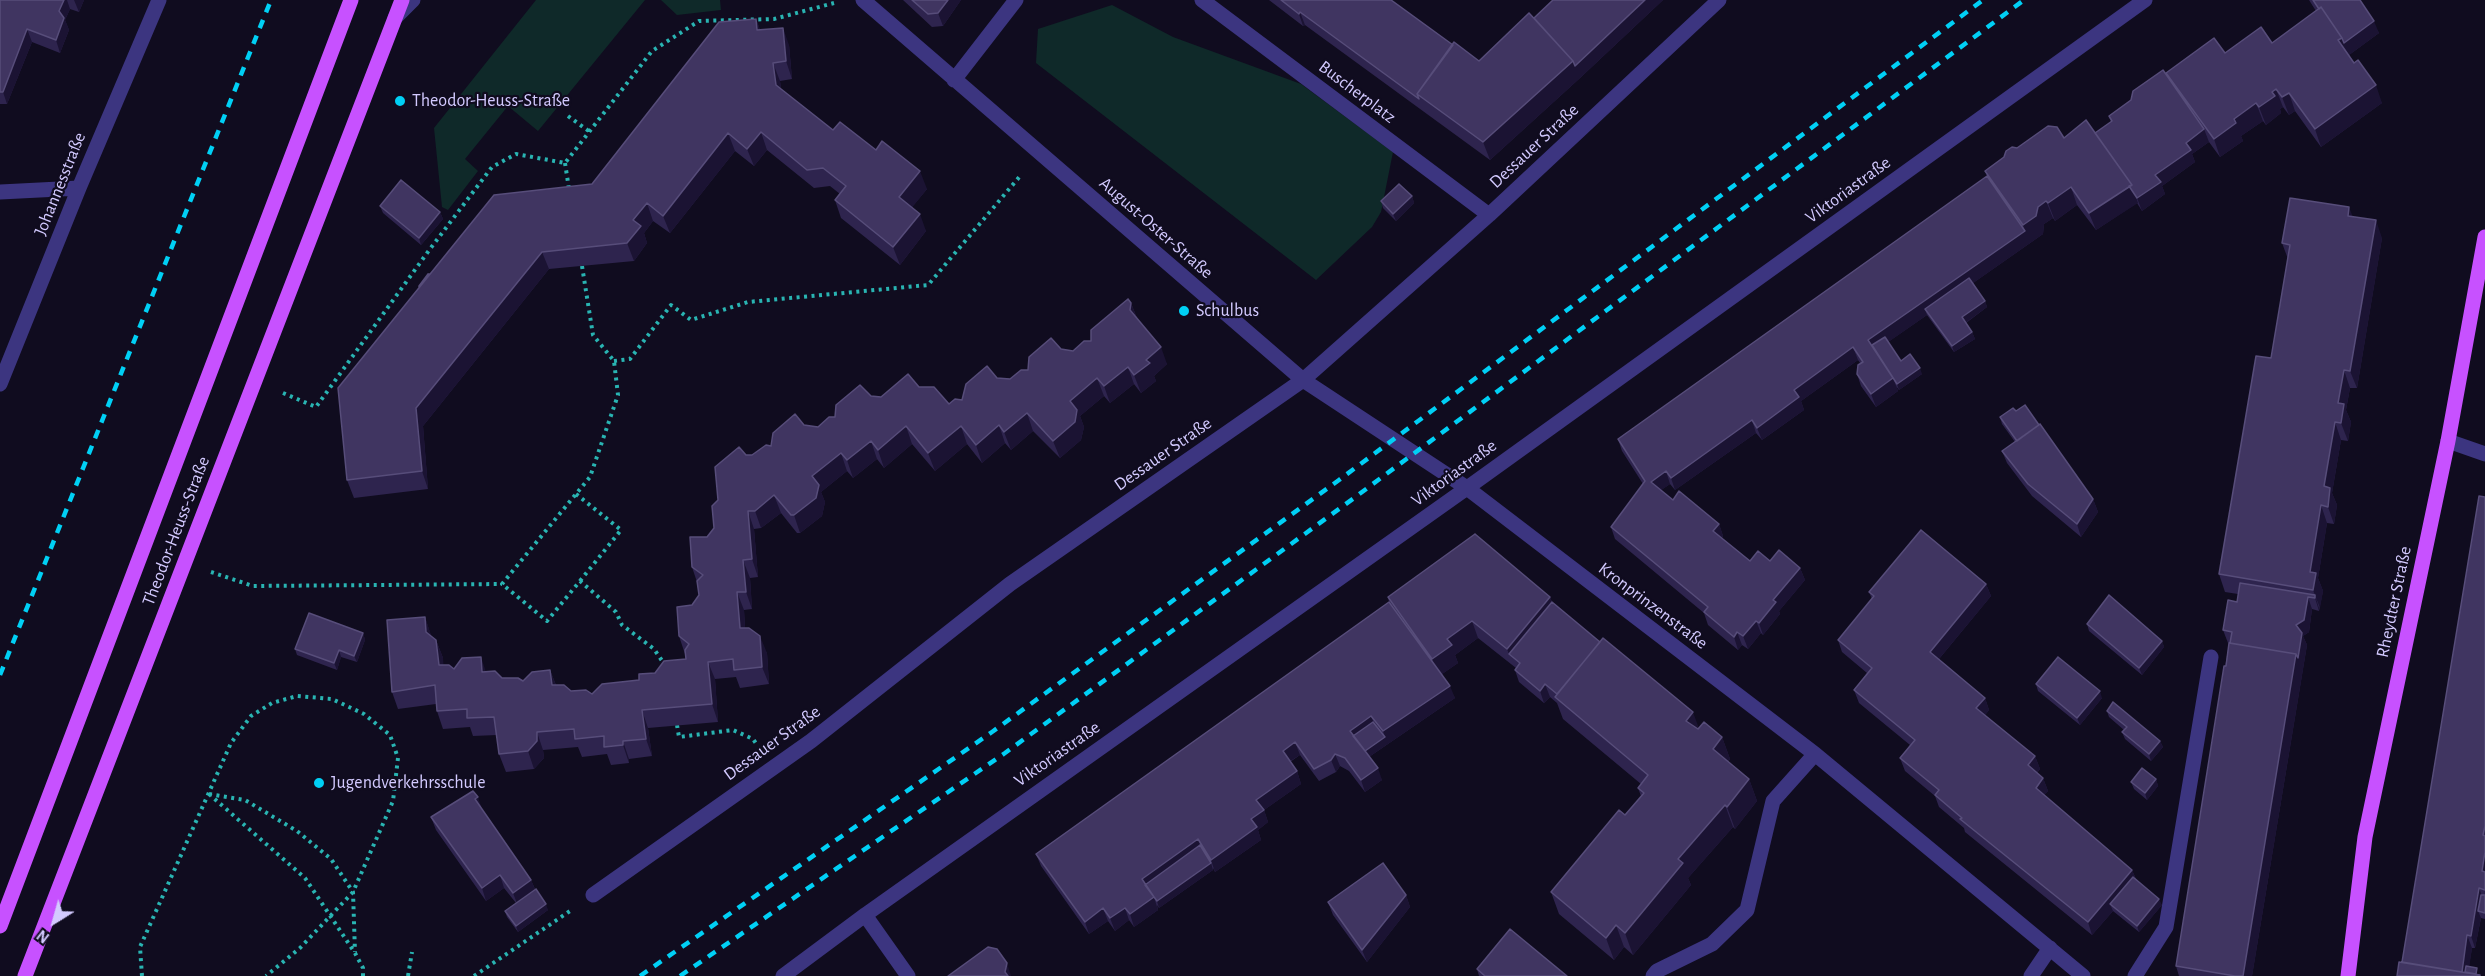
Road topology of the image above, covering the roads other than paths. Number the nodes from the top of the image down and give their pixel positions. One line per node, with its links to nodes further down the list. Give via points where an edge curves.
1 (159, 0): 12 (street, Johannesstraße)
2 (351, 0): 25 (main road, Theodor-Heuss-Straße)
3 (402, 0): 10 (main road, Theodor-Heuss-Straße)
4 (413, 0): 10 (street)
5 (863, 0): 11 (street, August-Oster-Straße)
6 (1016, 0): 11 (street)
7 (1202, 0): 14 (street, Buscherplatz)
8 (1719, 0): 14 (street, Dessauer Straße)
9 (2145, 0): 20 (street, Viktoriastraße)
10 (395, 18): 27 (main road, Theodor-Heuss-Straße)
11 (954, 80): 16 (street, August-Oster-Straße)
12 (79, 188): 13 (street); 17 (street, Johannesstraße)
13 (0, 192)
14 (1489, 215): 16 (street, Dessauer Straße)
15 (2485, 237): 18 (main road, Rheydter Straße)
16 (1303, 380): 20 (street, August-Oster-Straße); 23 (street, Dessauer Straße, via 1010,584 811,741)
17 (0, 384)
18 (2448, 441): 19 (street); 34 (main road, Rheydter Straße, via 2366,837)
19 (2485, 454)
20 (1467, 488): 22 (street, Kronprinzenstraße); 24 (street, Viktoriastraße)
21 (2211, 657): 33 (street, via 2166,927)
22 (1815, 754): 26 (street, Kronprinzenstraße); 30 (street, via 1773,801 1747,910 1712,944)
23 (593, 895)
24 (865, 915): 28 (street, Viktoriastraße); 29 (street)
25 (0, 926)
26 (2050, 948): 31 (street); 32 (street, Kronprinzenstraße)
27 (26, 976)
28 (783, 976)
29 (908, 976)
30 (1653, 976)
31 (2031, 976)
32 (2083, 976)
33 (2135, 976)
34 (2348, 976)

